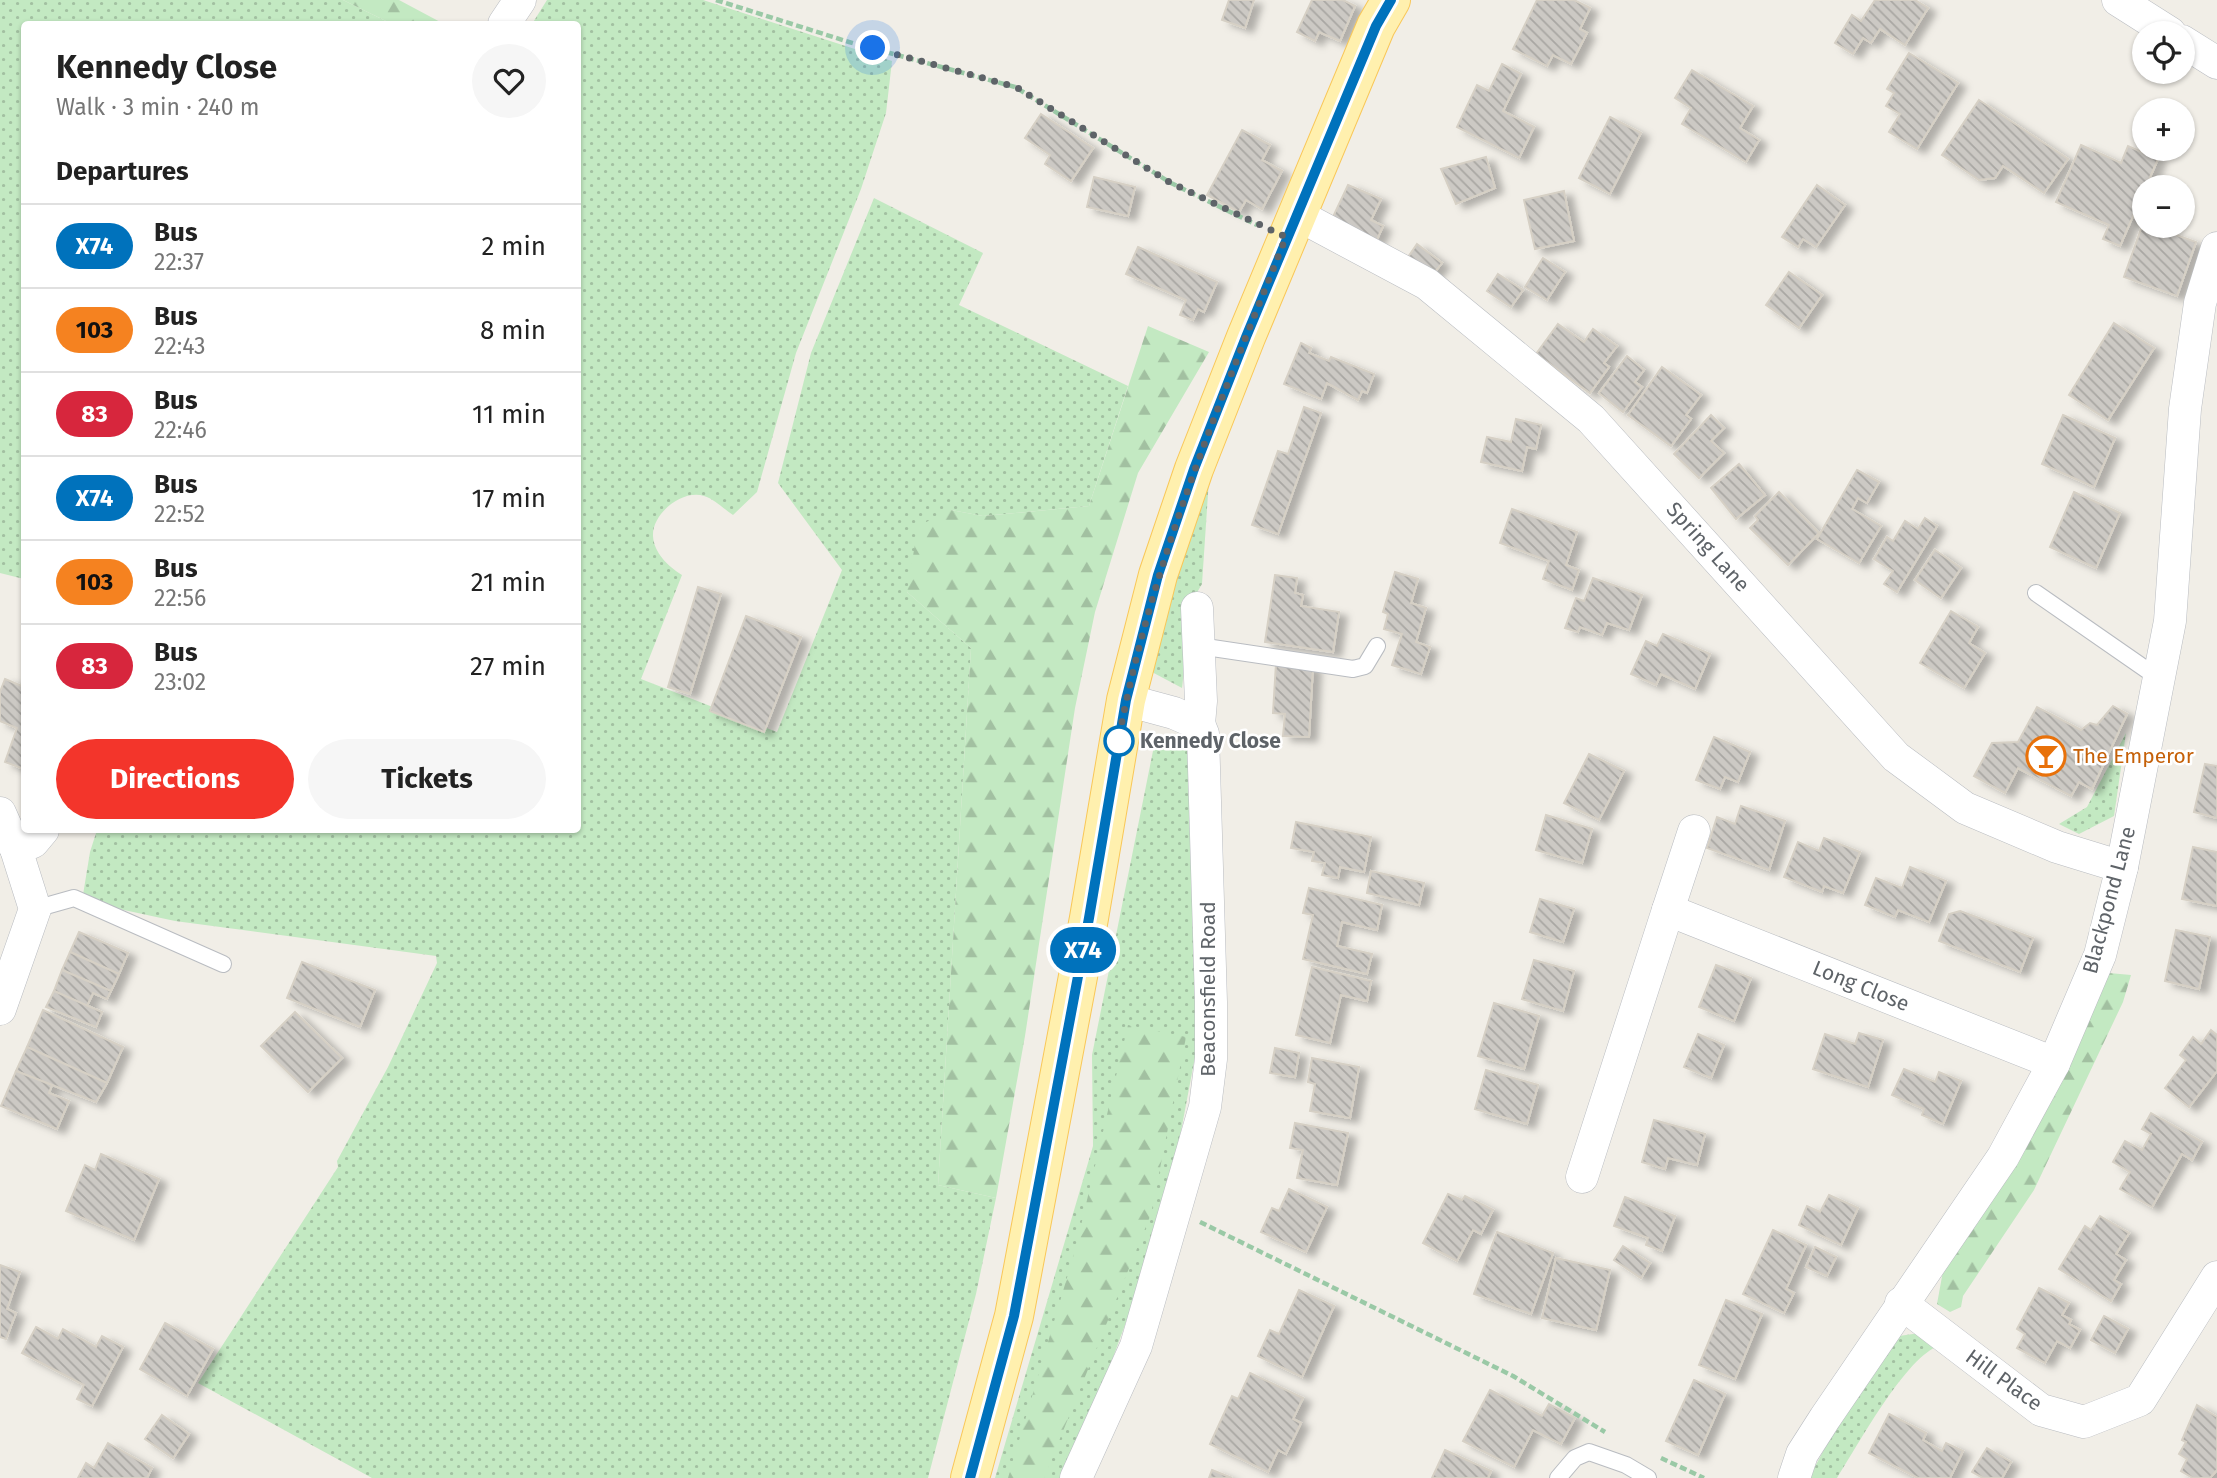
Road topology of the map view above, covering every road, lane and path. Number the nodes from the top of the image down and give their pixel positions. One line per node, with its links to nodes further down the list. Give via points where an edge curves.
1 (520, 0): 5 (street)
2 (716, 0): 9 (path, via 1016,87 1171,183)
3 (1391, 0): 9 (main road)
4 (2118, 0): 6 (street)
5 (507, 21)
6 (2152, 21)
7 (2195, 49): 8 (street)
8 (2217, 63)
9 (1291, 226): 16 (main road, via 1194,469 1158,575); 22 (street, Spring Lane, via 1427,284 1591,419 1896,757 1965,808 2057,847)
10 (2217, 248): 15 (street, Blackpond Lane, via 2200,303 2185,409 2170,621)
11 (2036, 593): 15 (lane)
12 (1197, 608): 13 (street, Beaconsfield Road)
13 (1199, 646): 14 (lane, via 1353,669 1365,667); 17 (street, Beaconsfield Road)
14 (1377, 646)
15 (2157, 677): 22 (street, Blackpond Lane)
16 (1126, 700): 17 (street); 34 (main road, via 1014,1316)
17 (1199, 724): 29 (street, Beaconsfield Road, via 1208,803 1211,1059 1205,1107)
18 (0, 813): 21 (street)
19 (1694, 831): 24 (street)
20 (40, 833): 21 (street)
21 (16, 849): 23 (street)
22 (2122, 867): 27 (street, Blackpond Lane, via 2100,955)
23 (35, 909): 25 (lane, via 74,898); 26 (street)
24 (1668, 909): 27 (street, Long Close); 28 (street)
25 (223, 964)
26 (0, 1009)
27 (2054, 1063): 31 (street, Blackpond Lane, via 2003,1157)
28 (1582, 1177)
29 (1176, 1210): 32 (path, via 1513,1376); 35 (street, Beaconsfield Road, via 1136,1346)
30 (2217, 1277): 31 (street, Hill Place, via 2140,1400 2084,1422 2041,1410)
31 (1901, 1303): 39 (street, Blackpond Lane, via 1802,1454)
32 (1611, 1434)
33 (1657, 1456): 38 (path)
34 (970, 1478)
35 (1076, 1478)
36 (1558, 1478): 37 (lane, via 1575,1458 1589,1452)
37 (1648, 1478)
38 (1704, 1478)
39 (1794, 1478)

